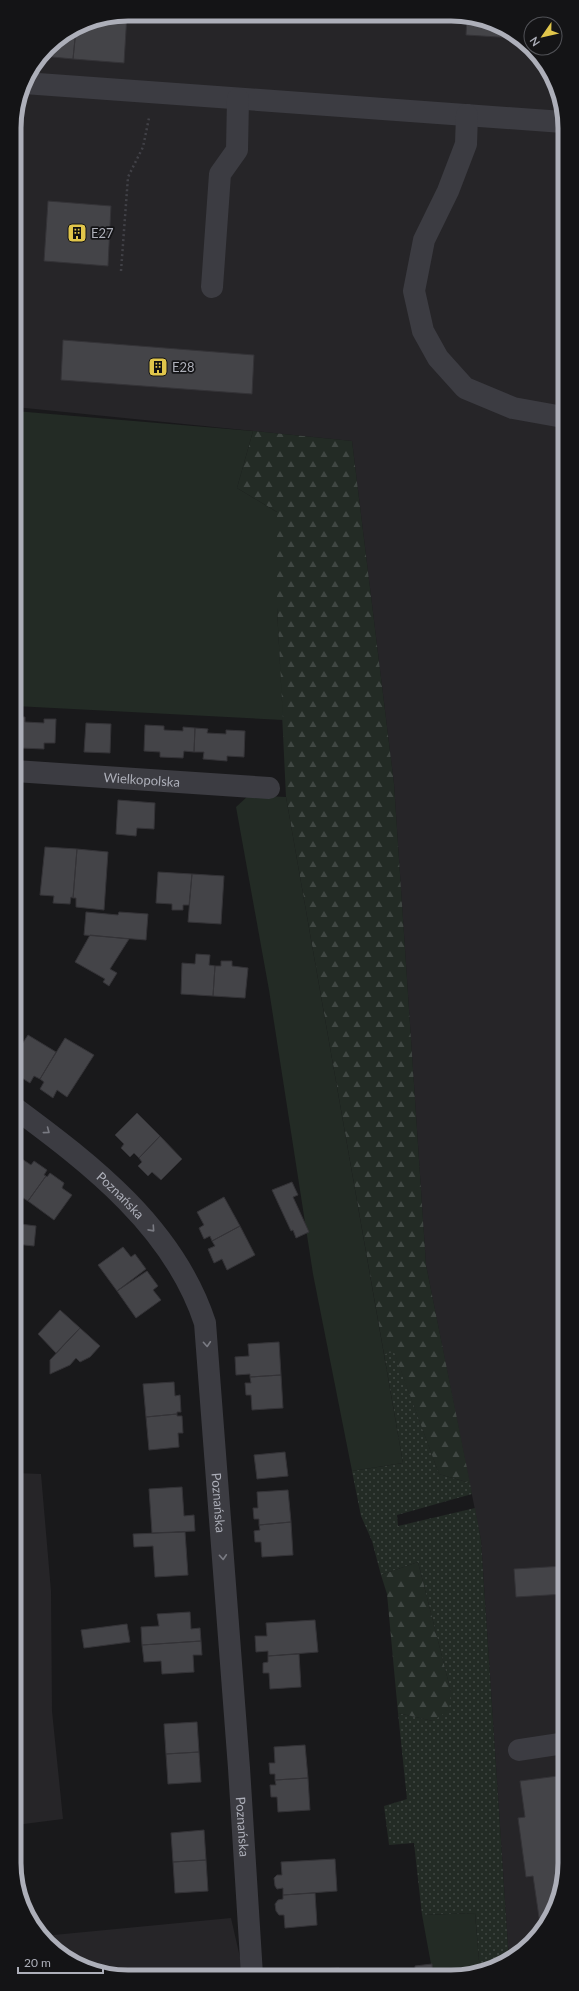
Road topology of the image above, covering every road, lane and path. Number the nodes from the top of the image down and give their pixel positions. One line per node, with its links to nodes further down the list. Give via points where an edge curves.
1 (31, 84): 2 (street)
2 (238, 99): 4 (street); 7 (street, via 237,150 220,174)
3 (149, 115): 6 (path, via 143,147 128,177)
4 (468, 115): 5 (street); 8 (street, via 466,144 448,191 424,240 414,291 423,331 438,358 465,388 513,408)
5 (558, 122)
6 (121, 271)
7 (212, 287)
8 (558, 416)
9 (21, 771): 10 (street, Wielkopolska)
10 (269, 788)
11 (21, 1112): 14 (street, Poznańska, one-way to 14, via 74,1152 129,1203 160,1237 186,1276 205,1323)
12 (558, 1745): 13 (street)
13 (519, 1750)
14 (252, 1970)

